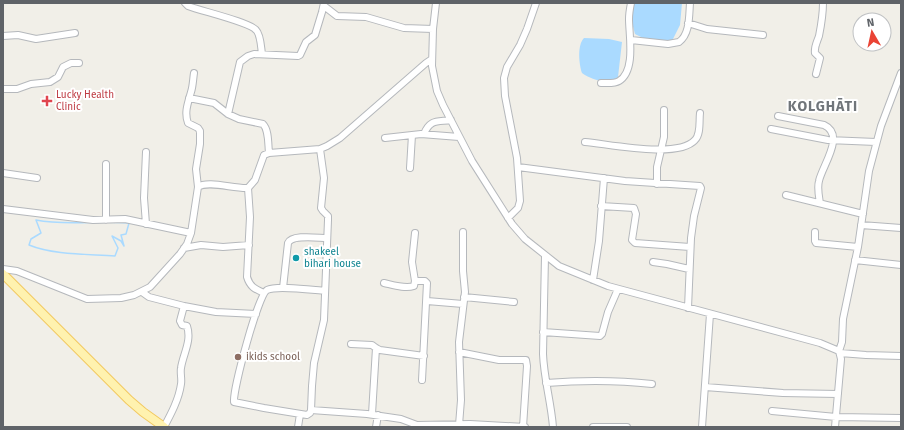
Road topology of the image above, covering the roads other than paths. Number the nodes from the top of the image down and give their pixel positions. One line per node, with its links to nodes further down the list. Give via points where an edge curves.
1 (185, 3): 14 (street, via 236,20 256,30)
2 (436, 3): 9 (street)
3 (536, 3): 43 (street, via 504,78)
4 (631, 3): 13 (street)
5 (690, 3): 8 (street)
6 (823, 3): 19 (street, via 814,49 814,53 820,58)
7 (324, 4): 9 (street, via 337,16 366,17 404,28); 14 (street, via 315,35 306,42 298,56)
8 (688, 23): 11 (street, via 707,29); 13 (street, via 682,40 675,44)
9 (434, 29): 15 (street)
10 (75, 33): 12 (street, via 36,39 18,35)
11 (763, 35)
12 (3, 36)
13 (631, 40): 20 (street, via 625,76 618,82)
14 (262, 54): 25 (street, via 248,56 240,62)
15 (432, 59): 27 (street, via 437,90); 38 (street, via 340,138)
16 (79, 62): 21 (street, via 62,66 58,77 50,82 17,89)
17 (194, 73): 22 (street)
18 (901, 73): 37 (street)
19 (816, 74)
20 (601, 83)
21 (3, 89)
22 (189, 98): 25 (street, via 214,103); 49 (street, via 186,108 187,121 200,131 196,169)
23 (664, 110): 39 (street)
24 (700, 113): 39 (street, via 698,133 694,141 682,147)
25 (228, 114): 41 (street, via 263,124)
26 (778, 116): 28 (street)
27 (451, 120): 31 (street, via 430,124); 33 (street)
28 (809, 122): 32 (street); 35 (street, via 828,127)
29 (771, 129): 32 (street)
30 (412, 134): 31 (street); 34 (street); 44 (street)
31 (424, 134): 33 (street)
32 (806, 136): 35 (street)
33 (459, 137): 56 (street)
34 (385, 138)
35 (833, 140): 37 (street); 52 (street, via 819,181)
36 (585, 142): 39 (street)
37 (876, 142): 55 (street)
38 (320, 149): 41 (street); 65 (street, via 324,178 321,208 328,216)
39 (661, 151): 48 (street)
40 (146, 152): 58 (street)
41 (269, 153): 50 (street, via 264,155 255,180)
42 (106, 164): 57 (street)
43 (518, 167): 47 (street); 56 (street, via 519,204)
44 (410, 168)
45 (3, 173): 46 (street)
46 (37, 178)
47 (604, 178): 48 (street); 53 (street)
48 (656, 184): 67 (street, via 700,186)
49 (198, 187): 50 (street, via 208,184); 63 (street)
50 (248, 188): 66 (street)
51 (786, 195): 52 (street)
52 (820, 203): 55 (street)
53 (601, 206): 67 (street, via 634,208 636,214 632,240 635,243); 77 (street)
54 (3, 209): 57 (street)
55 (863, 214): 59 (street)
56 (508, 218): 70 (street, via 525,239)
57 (106, 220): 58 (street, via 125,219)
58 (146, 224): 63 (street)
59 (861, 225): 60 (street); 68 (street)
60 (901, 228)
61 (463, 232): 85 (street)
62 (815, 232): 68 (street, via 816,243)
63 (191, 233): 69 (street)
64 (415, 233): 78 (street, via 412,262)
65 (327, 238): 80 (street, via 302,237 289,240); 82 (street)
66 (249, 245): 69 (street, via 201,245); 84 (street, via 248,283)
67 (690, 247): 75 (street)
68 (858, 247): 71 (street)
69 (184, 248): 83 (street, via 150,287)
70 (545, 256): 77 (street, via 558,266); 92 (street)
71 (855, 260): 73 (street); 96 (street)
72 (653, 262): 75 (street)
73 (901, 265)
74 (3, 269): 83 (street, via 17,271 87,299 121,298)
75 (689, 269): 89 (street)
76 (3, 274): 113 (main road, via 129,400)
77 (593, 280): 81 (street)
78 (415, 281): 79 (street, via 412,287); 86 (street, via 427,282)
79 (384, 283)
80 (283, 288): 82 (street); 84 (street)
81 (618, 289): 89 (street); 92 (street, via 600,336)
82 (325, 291): 104 (street, via 324,320 312,381)
83 (142, 292): 88 (street, via 149,298)
84 (264, 292): 90 (street)
85 (463, 300): 86 (street); 87 (street); 95 (street)
86 (427, 301): 97 (street)
87 (514, 302)
88 (184, 306): 90 (street, via 216,312); 113 (street, via 180,321 188,328 188,342 181,368 181,385)
89 (688, 308): 91 (street)
90 (256, 314): 106 (street, via 234,402)
91 (710, 314): 96 (street, via 820,343); 102 (street)
92 (543, 332): 100 (street)
93 (351, 344): 94 (street, via 372,345)
94 (376, 348): 97 (street); 107 (street)
95 (459, 352): 110 (street); 116 (street, via 499,360 526,360)
96 (840, 352): 98 (street); 103 (street)
97 (424, 356): 99 (street)
98 (901, 356)
99 (422, 380)
100 (546, 383): 101 (street, via 620,380); 117 (street)
101 (652, 384)
102 (705, 387): 103 (street); 120 (street)
103 (838, 394): 108 (street)
104 (312, 410): 106 (street, via 309,414); 107 (street)
105 (772, 411): 108 (street)
106 (300, 414): 114 (street)
107 (375, 415): 111 (street, via 401,419); 115 (street)
108 (836, 417): 109 (street); 121 (street)
109 (901, 418)
110 (460, 424): 111 (street); 112 (street)
111 (417, 426)
112 (470, 426): 116 (street)
113 (164, 427)
114 (298, 427)
115 (376, 427)
116 (524, 427)
117 (553, 427)
118 (593, 427): 119 (street)
119 (627, 427)
120 (701, 427)
121 (835, 427)

